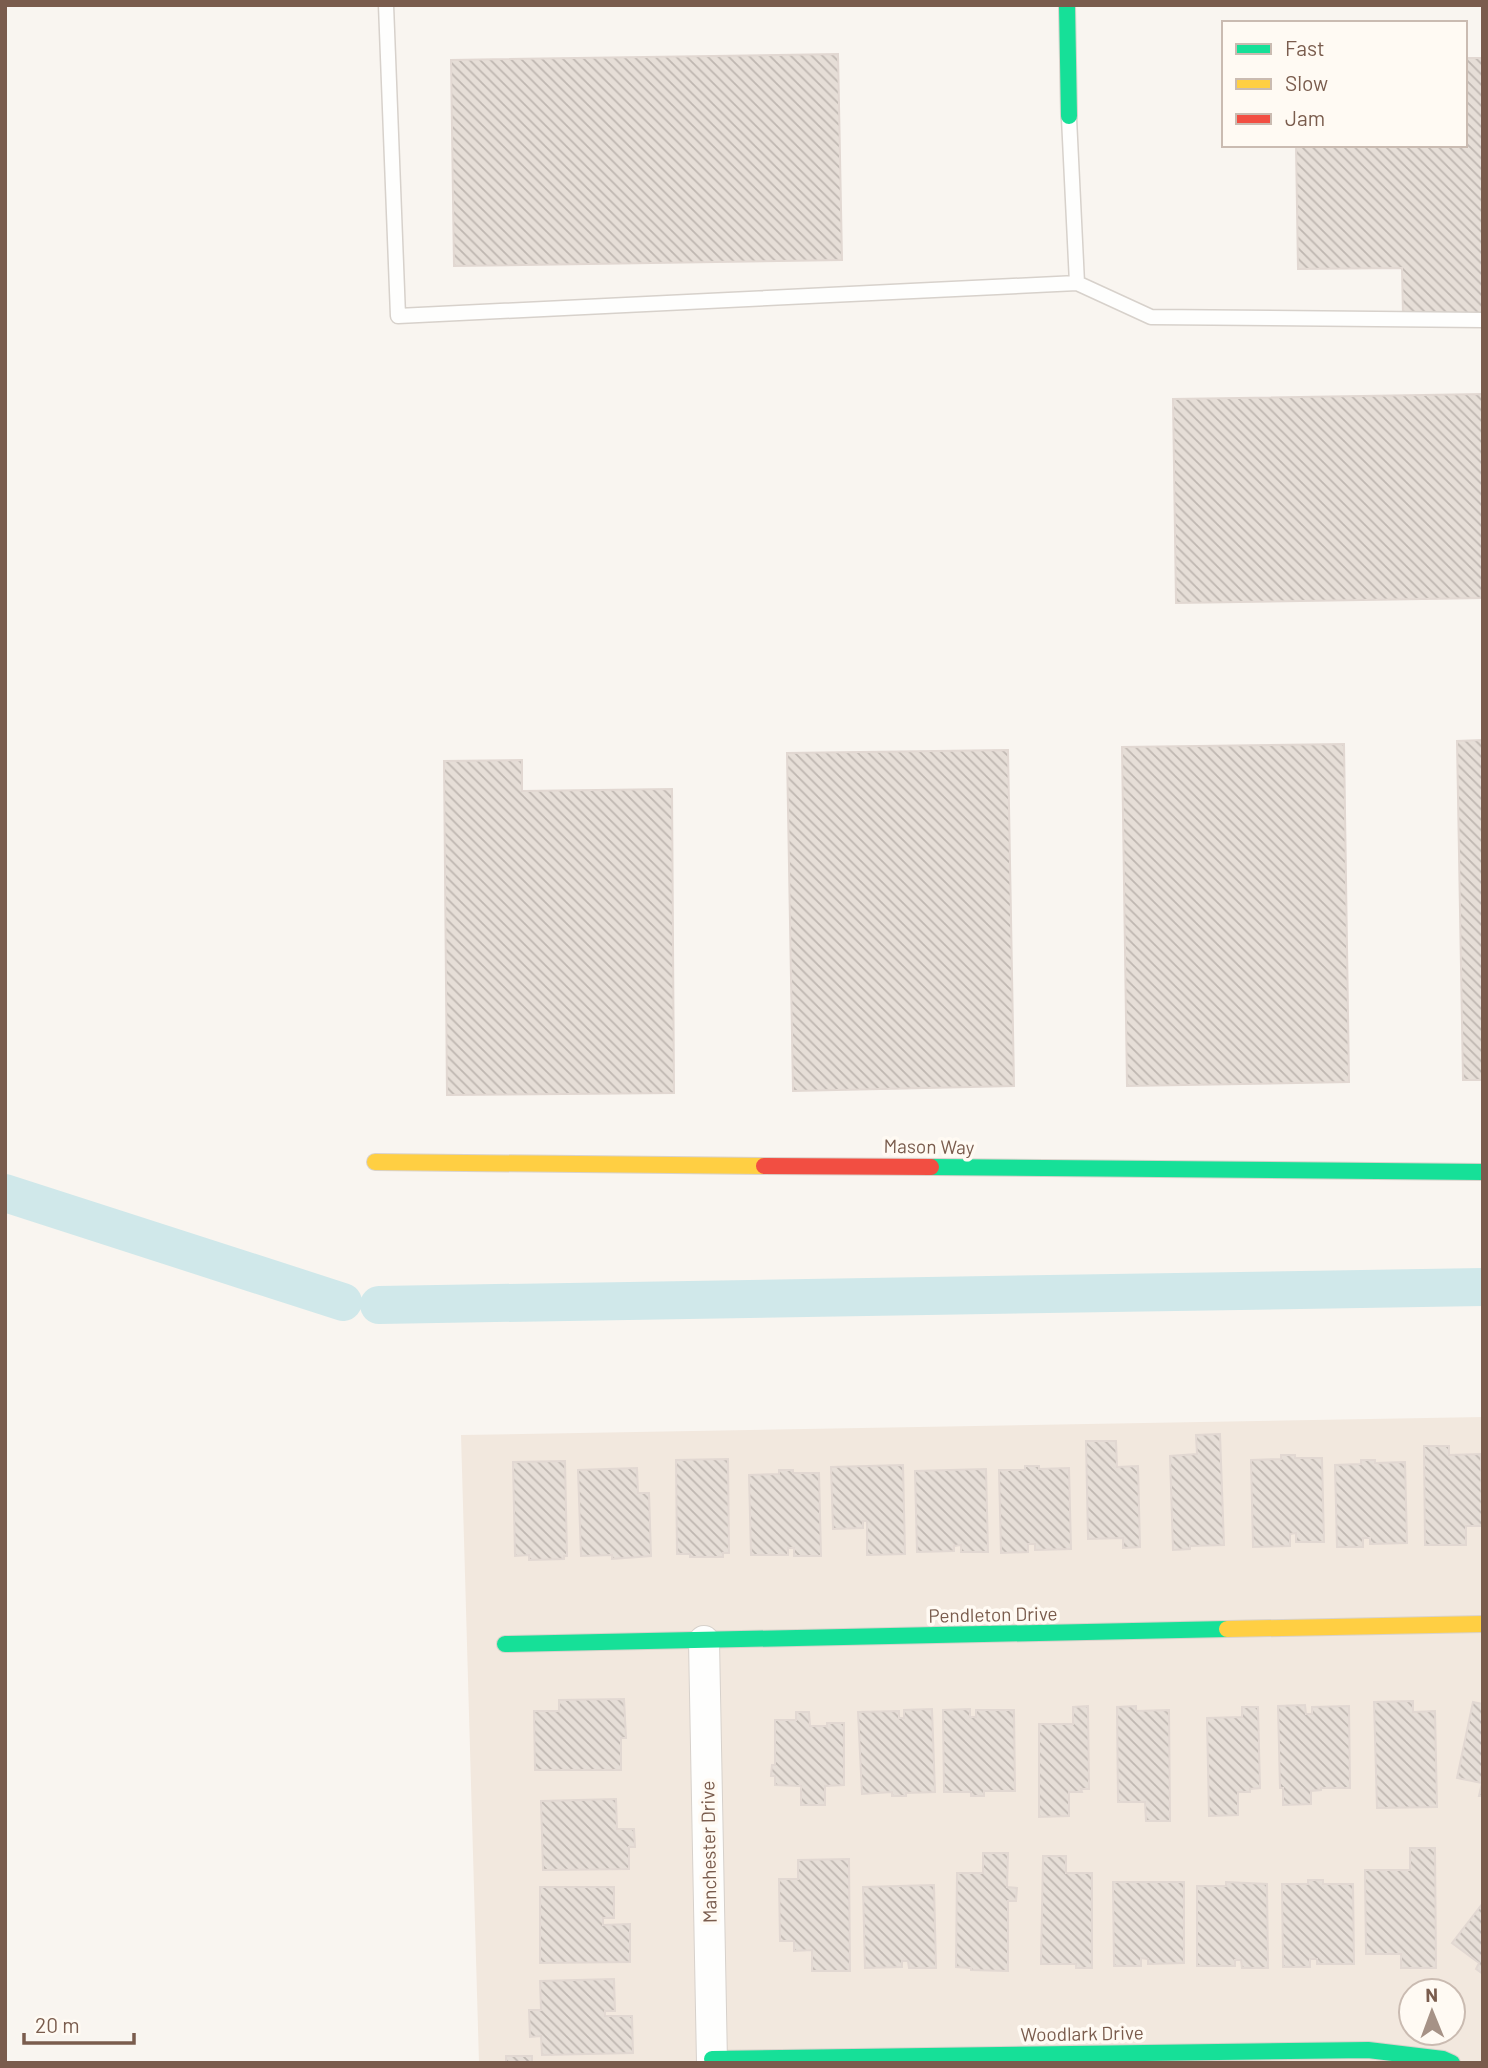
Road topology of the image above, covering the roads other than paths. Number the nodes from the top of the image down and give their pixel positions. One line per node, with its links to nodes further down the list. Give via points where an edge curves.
1 (386, 5): 4 (lane, via 398,316)
2 (1067, 5): 3 (street)
3 (1069, 116): 4 (lane)
4 (1077, 283): 5 (lane, via 1152,317)
5 (1483, 320)
6 (375, 1162): 7 (street, Mason Way)
7 (1483, 1172)
8 (1483, 1624): 9 (street, Pendleton Drive)
9 (704, 1641): 10 (street, Pendleton Drive); 11 (street, Manchester Drive)
10 (505, 1644)
11 (712, 2061): 12 (street, Woodlark Drive, via 1368,2050)
12 (1452, 2063)

